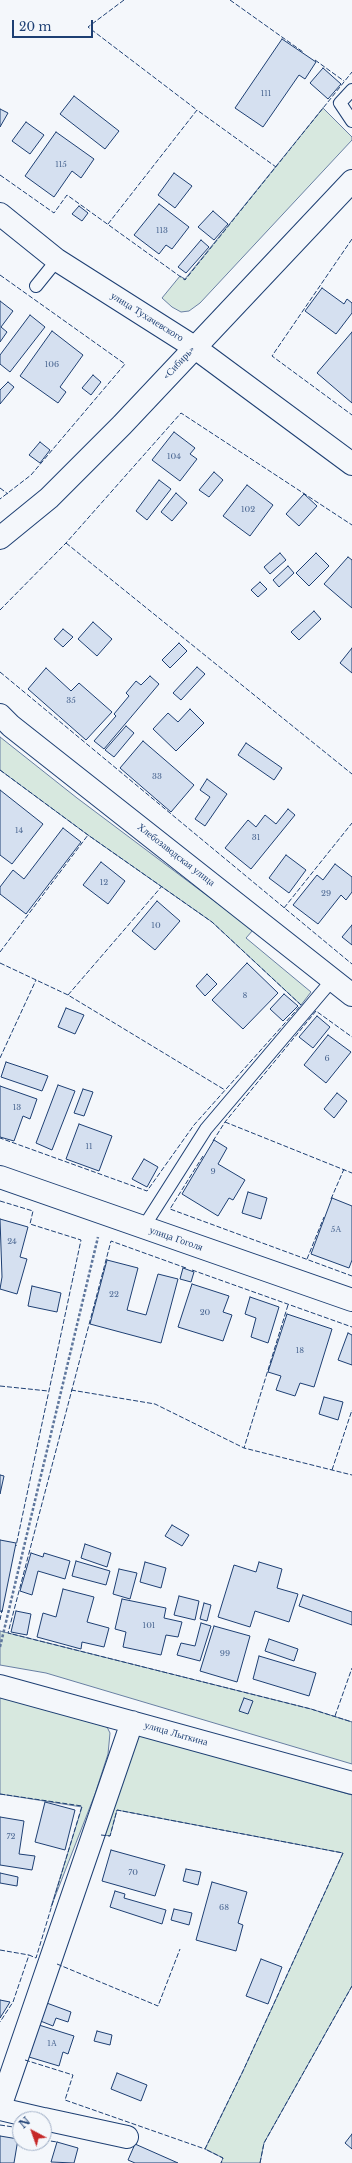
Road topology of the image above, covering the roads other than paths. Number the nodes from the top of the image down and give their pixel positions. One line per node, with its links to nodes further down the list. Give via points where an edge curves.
1 (352, 90): 2 (lane, via 340,103)
2 (352, 121)
3 (352, 181): 7 (main road, «Сибирь»)
4 (0, 214): 5 (main road, улица Тухачевского)
5 (56, 260): 6 (lane); 7 (main road, улица Тухачевского)
6 (36, 286)
7 (194, 347): 8 (main road, улица Тухачевского); 9 (main road, «Сибирь», via 122,425 48,498)
8 (352, 464)
9 (0, 538)
10 (0, 715): 11 (main road, Хлебозаводская улица)
11 (333, 979): 12 (main road, Хлебозаводская улица); 14 (lane, via 206,1129)
12 (352, 995)
13 (0, 1176): 14 (main road, улица Гоголя)
14 (143, 1228): 15 (main road, улица Гоголя)
15 (352, 1300)
16 (0, 1686): 17 (main road, улица Лыткина)
17 (132, 1722): 18 (main road, улица Лыткина); 19 (main road)
18 (352, 1783)
19 (0, 2108): 20 (main road)
20 (12, 2111)
21 (52, 2121): 22 (main road)
22 (128, 2137)

